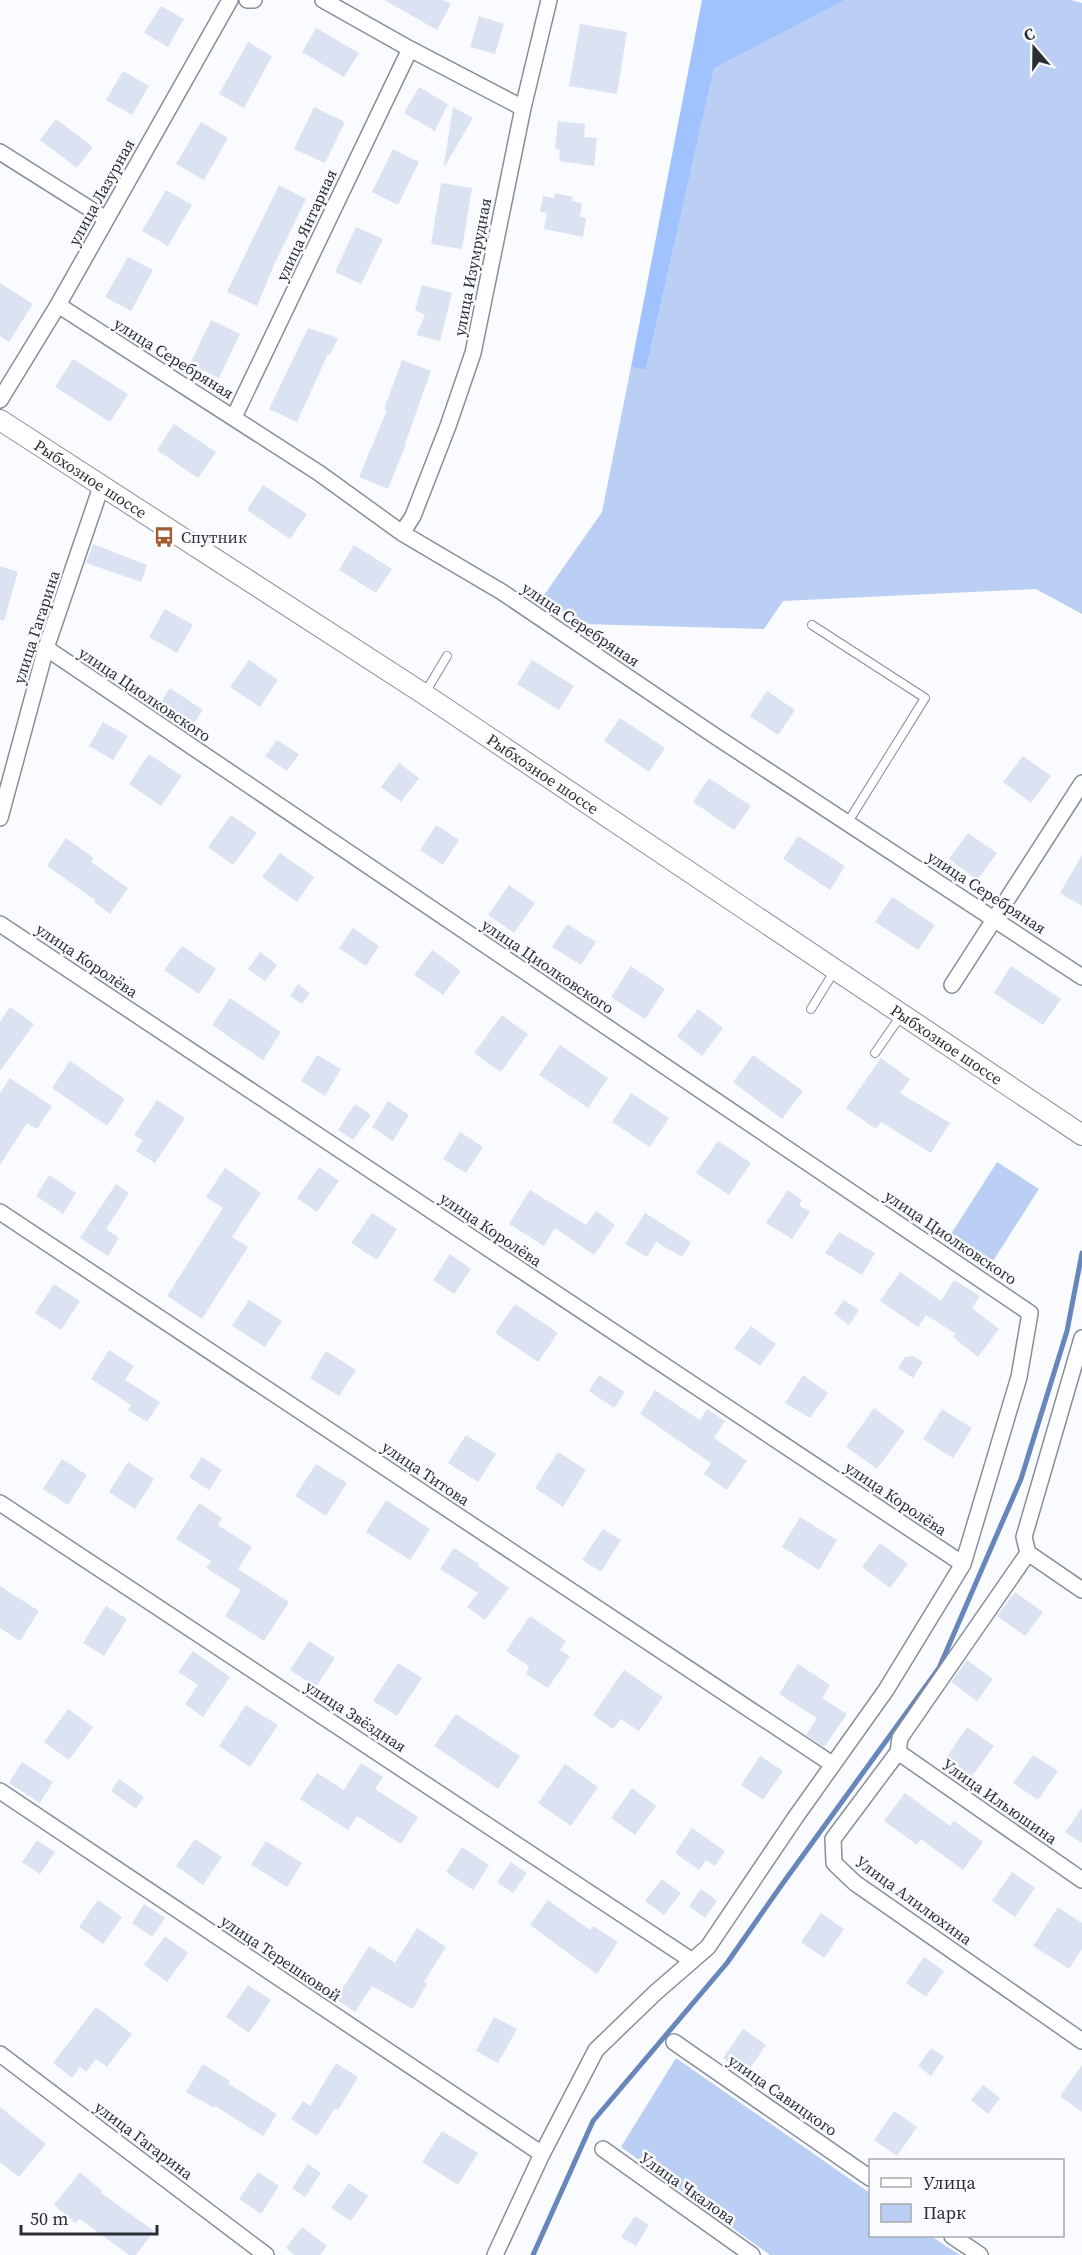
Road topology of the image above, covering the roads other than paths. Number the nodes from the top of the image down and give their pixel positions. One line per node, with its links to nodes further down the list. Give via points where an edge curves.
1 (230, 0): 9 (street, улица Лазурная)
2 (248, 0): 3 (street)
3 (254, 0)
4 (323, 0): 6 (street)
5 (549, 0): 7 (street, улица Изумрудная)
6 (410, 49): 7 (street); 12 (street, улица Янтарная)
7 (523, 108): 15 (street, улица Изумрудная, via 473,353 448,426)
8 (0, 152): 9 (street)
9 (106, 219): 10 (street, улица Лазурная)
10 (58, 305): 11 (street, улица Лазурная); 12 (street, улица Серебряная)
11 (0, 400)
12 (234, 417): 15 (street, улица Серебряная, via 319,472)
13 (0, 420): 14 (street, Рыбхозное шоссе)
14 (102, 484): 17 (street, улица Гагарина); 19 (street, Рыбхозное шоссе)
15 (402, 533): 22 (street, улица Серебряная, via 502,592)
16 (812, 626): 22 (lane, via 925,698)
17 (46, 648): 21 (street, улица Гагарина); 36 (street, улица Циолковского, via 1030,1313 1019,1377)
18 (447, 656): 19 (lane)
19 (424, 694): 25 (street, Рыбхозное шоссе)
20 (1082, 783): 23 (street)
21 (0, 818)
22 (848, 822): 23 (street, улица Серебряная)
23 (996, 919): 26 (street, улица Серебряная); 27 (street)
24 (0, 924): 36 (street, улица Королёва)
25 (836, 969): 28 (lane); 29 (street, Рыбхозное шоссе)
26 (1082, 977)
27 (952, 985)
28 (811, 1009)
29 (902, 1014): 30 (lane); 31 (street, Рыбхозное шоссе)
30 (875, 1053)
31 (1082, 1135)
32 (0, 1212): 39 (street, улица Титова)
33 (1082, 1338): 35 (street, via 1024,1537)
34 (0, 1503): 42 (street, улица Звёздная)
35 (1028, 1553): 37 (street); 38 (street, via 900,1738)
36 (963, 1564): 39 (street, via 886,1690)
37 (1082, 1590)
38 (898, 1752): 41 (street, Улица Ильюшина); 43 (street, Улица Алилюхина, via 833,1839 834,1863 855,1883)
39 (832, 1764): 42 (street, via 708,1947)
40 (0, 1791): 47 (street, улица Терешковой)
41 (1082, 1880)
42 (692, 1960): 47 (street, via 596,2050)
43 (1082, 2041)
44 (674, 2042): 48 (street, улица Савицкого)
45 (0, 2054): 50 (street, улица Гагарина)
46 (603, 2149): 52 (street, Улица Чкалова)
47 (542, 2154): 51 (street)
48 (869, 2177)
49 (955, 2237): 53 (street)
50 (266, 2255)
51 (495, 2255)
52 (752, 2255)
53 (980, 2255)

